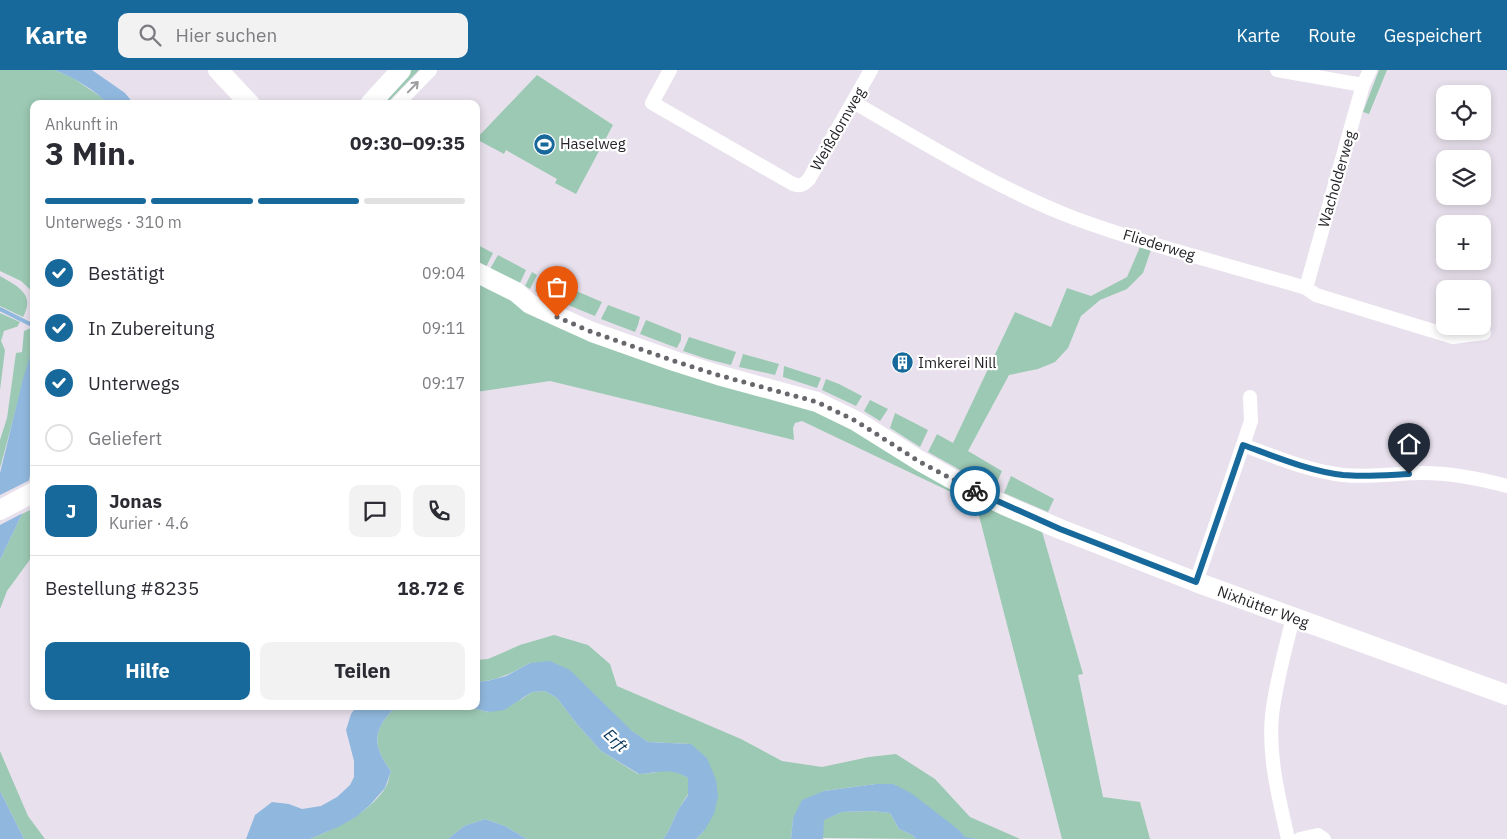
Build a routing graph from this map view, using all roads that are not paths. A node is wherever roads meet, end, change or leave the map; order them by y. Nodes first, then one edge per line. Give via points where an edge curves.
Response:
1 (218, 70) edge
2 (401, 70) edge
3 (430, 70) edge
4 (670, 70) edge
5 (871, 70) edge
6 (1277, 70) edge
7 (1370, 70) edge
8 (1363, 85) junction
9 (246, 100) edge
10 (374, 100) edge
11 (401, 100) edge
12 (853, 102) junction
13 (480, 274) edge
14 (1306, 288) junction
15 (1436, 332) edge
16 (1446, 335) edge
17 (1468, 335) edge
18 (1250, 397) dead end
19 (1243, 445) junction
20 (1507, 486) edge
21 (30, 494) edge
22 (0, 510) edge
23 (1196, 582) junction
24 (1293, 618) junction
25 (1507, 695) edge
26 (1288, 839) edge
27 (1300, 839) edge
28 (1324, 839) edge

1 - 9 main road
2 - 10 main road
11 -> 3 street
4 - 12 street, Weißdornweg via 652,103 793,184 802,185 809,179
5 - 12 street, Weißdornweg
6 - 8 street
7 - 8 street, Wacholderweg
8 - 14 street, Wacholderweg
12 - 14 street, Fliederweg via 977,174 1074,218
13 - 23 main road, Nixhütter Weg via 516,292 530,304 592,332 718,375 817,402 856,421 920,462 1004,505
14 - 15 street, Fliederweg via 1316,295
16 - 17 street, Fliederweg
18 - 19 street via 1251,421
19 - 20 street via 1337,474 1425,473
19 - 23 street
21 - 22 main road
23 - 24 main road, Nixhütter Weg
24 - 25 main road, Nixhütter Weg
24 - 26 street via 1272,716 1275,785
27 - 28 street via 1318,835

